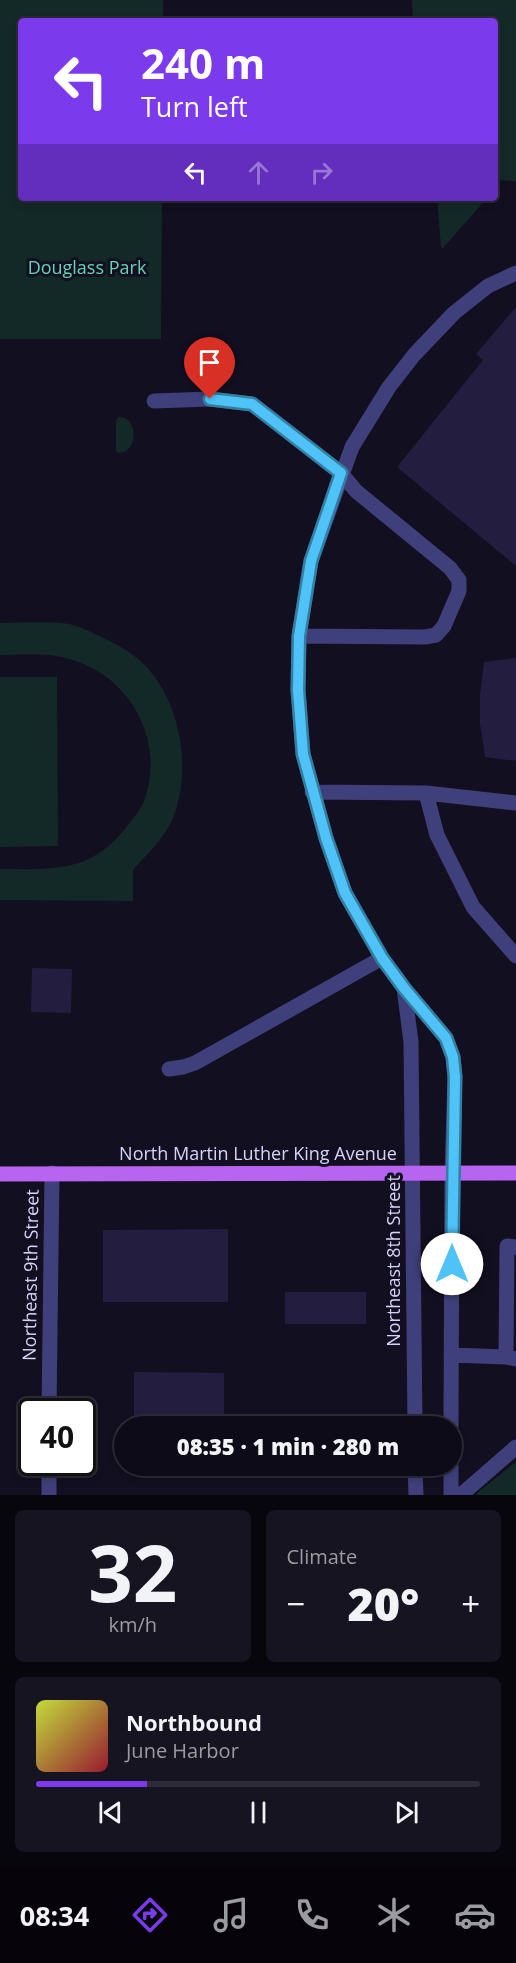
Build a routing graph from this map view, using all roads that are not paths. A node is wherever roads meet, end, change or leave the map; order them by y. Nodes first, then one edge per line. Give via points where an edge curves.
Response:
1 (516, 273) edge
2 (154, 401) dead end
3 (341, 473) junction
4 (299, 636) junction
5 (312, 792) junction
6 (426, 793) junction
7 (516, 804) edge
8 (516, 956) edge
9 (382, 958) junction
10 (404, 988) junction
11 (169, 1069) dead end
12 (0, 1173) edge
13 (52, 1173) junction
14 (452, 1173) junction
15 (516, 1173) edge
16 (413, 1174) junction
17 (516, 1247) edge
18 (451, 1356) junction
19 (511, 1358) edge
20 (49, 1398) edge
21 (415, 1416) edge
22 (451, 1416) edge
23 (516, 1447) edge
24 (49, 1476) edge
25 (415, 1476) edge
26 (451, 1476) edge
27 (49, 1495) edge
28 (416, 1495) edge
29 (451, 1495) edge
30 (461, 1495) edge

1 - 3 street, Northeast 8th Street via 488,286 454,313 414,355 389,387 352,447
2 - 3 street via 210,399 252,404
3 - 4 street, Northeast 8th Street via 311,561
3 - 4 street via 356,491 450,568 459,580 459,591 444,626 436,634
4 - 5 street, Northeast 8th Street via 303,754
5 - 6 street
5 - 9 street, Northeast 8th Street via 345,893
6 - 7 street
6 - 8 street via 437,836 473,907
9 - 10 street, Northeast 8th Street
9 - 11 street via 195,1063
10 - 14 street, Northeast 8th Street via 446,1038 453,1057
10 - 16 street, Northeast 8th Street via 411,1042
12 - 13 main road, North Martin Luther King Avenue
13 - 16 main road, North Martin Luther King Avenue
13 - 20 street, Northeast 9th Street
14 - 15 main road, North Martin Luther King Avenue
14 - 16 main road, North Martin Luther King Avenue
14 - 18 street, Northeast 8th Street
16 - 21 street, Northeast 8th Street
17 - 19 street via 507,1246
18 - 19 street
18 - 22 street, Northeast 8th Street
23 - 30 street
24 - 27 street
25 - 28 street
26 - 29 street

